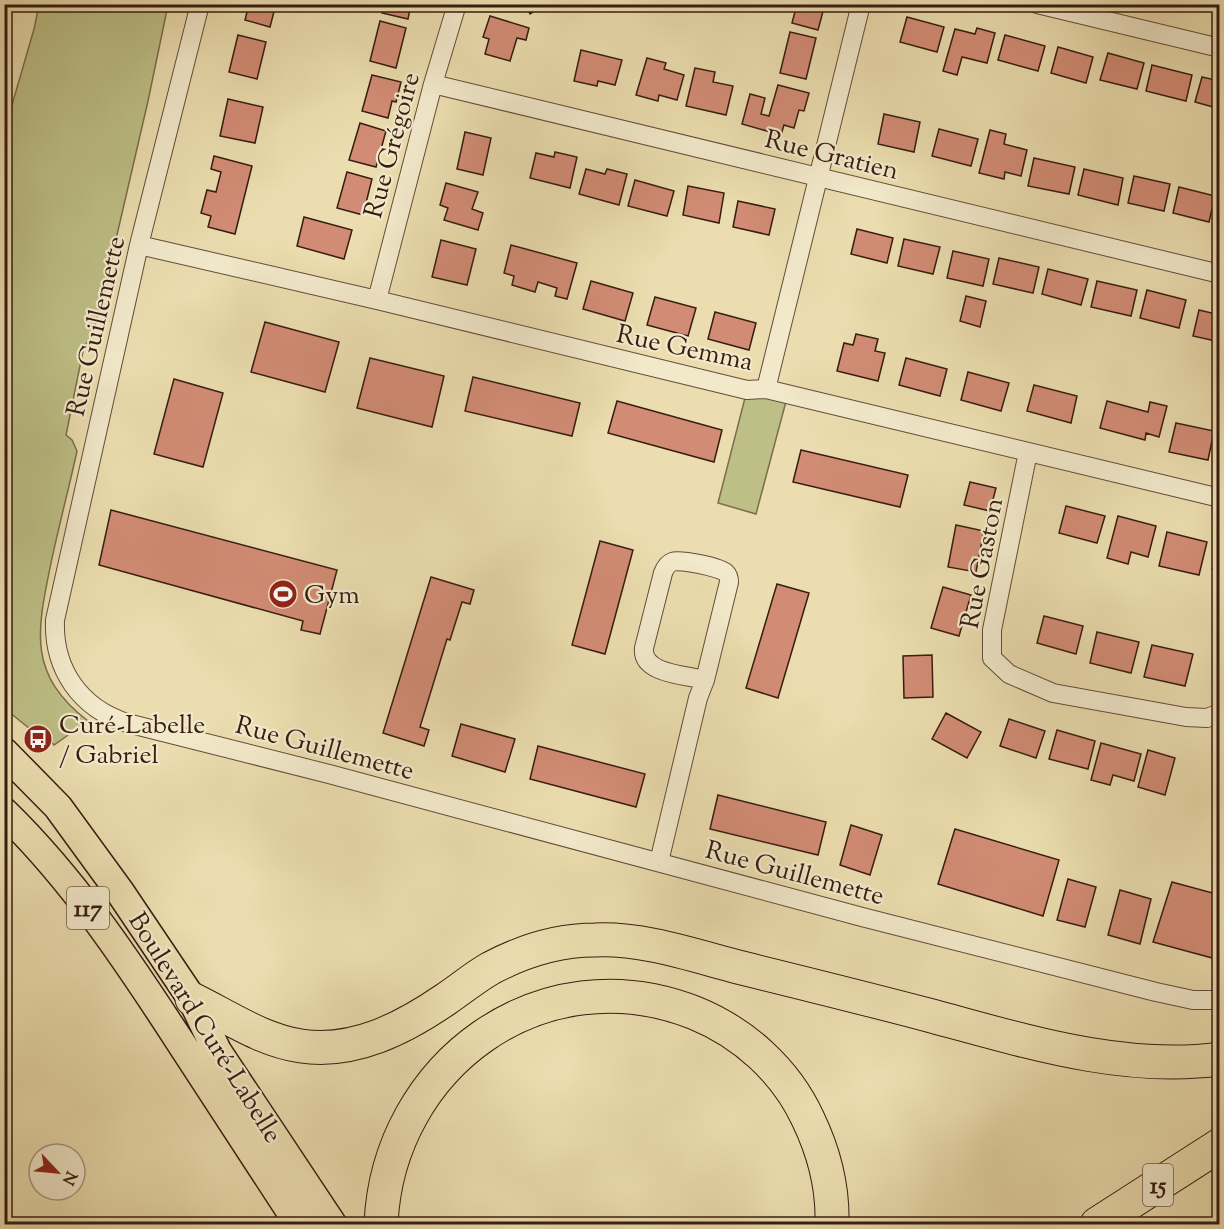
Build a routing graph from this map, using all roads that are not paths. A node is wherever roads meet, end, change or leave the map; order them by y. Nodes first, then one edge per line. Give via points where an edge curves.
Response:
1 (200, 4) edge
2 (457, 4) edge
3 (861, 4) edge
4 (1037, 4) edge
5 (1220, 48) edge
6 (433, 84) junction
7 (818, 177) junction
8 (139, 246) junction
9 (1220, 274) edge
10 (377, 300) junction
11 (766, 389) junction
12 (1028, 452) junction
13 (1220, 498) edge
14 (705, 680) junction
15 (1220, 713) edge
16 (4, 752) edge
17 (4, 812) edge
18 (659, 862) junction
19 (192, 999) junction
20 (1220, 1000) edge
21 (1220, 1059) edge
22 (1220, 1144) edge
23 (299, 1224) edge
24 (332, 1224) edge
25 (381, 1224) edge
26 (832, 1224) edge
27 (1097, 1224) edge

1 - 8 street, Rue Guillemette
2 - 6 street, Rue Grégoire
3 - 7 street
4 - 5 street
6 - 7 street, Rue Gratien
6 - 10 street, Rue Grégoire
7 - 9 street, Rue Gratien
7 - 11 street
8 - 10 street, Rue Gemma
8 - 18 street, Rue Guillemette via 55,620 60,662 75,689 90,704 117,720
10 - 11 street, Rue Gemma via 747,390
11 - 12 street, Rue Gemma
12 - 13 street, Rue Gemma
12 - 15 street, Rue Gaston via 992,630 992,658 1009,674 1053,693 1186,717 1207,718
14 - 14 street via 729,579 719,569 674,561 663,573 644,657 656,669
14 - 18 street
16 - 19 main road, Boulevard Curé-Labelle / 117 via 58,807
17 - 23 main road, Boulevard Curé-Labelle / 117 via 56,866 102,926
18 - 20 street, Rue Guillemette via 1168,995
19 - 21 highway via 281,1042 338,1047 394,1030 489,969 518,956 566,942 611,940 669,950 1076,1052 1134,1061
19 - 24 main road, Boulevard Curé-Labelle / 117 via 217,1051
22 - 27 highway, 15
25 - 26 highway via 387,1180 404,1130 427,1090 449,1064 486,1033 524,1013 570,999 619,996 669,1004 703,1017 733,1032 771,1065 795,1096 819,1145 832,1196

